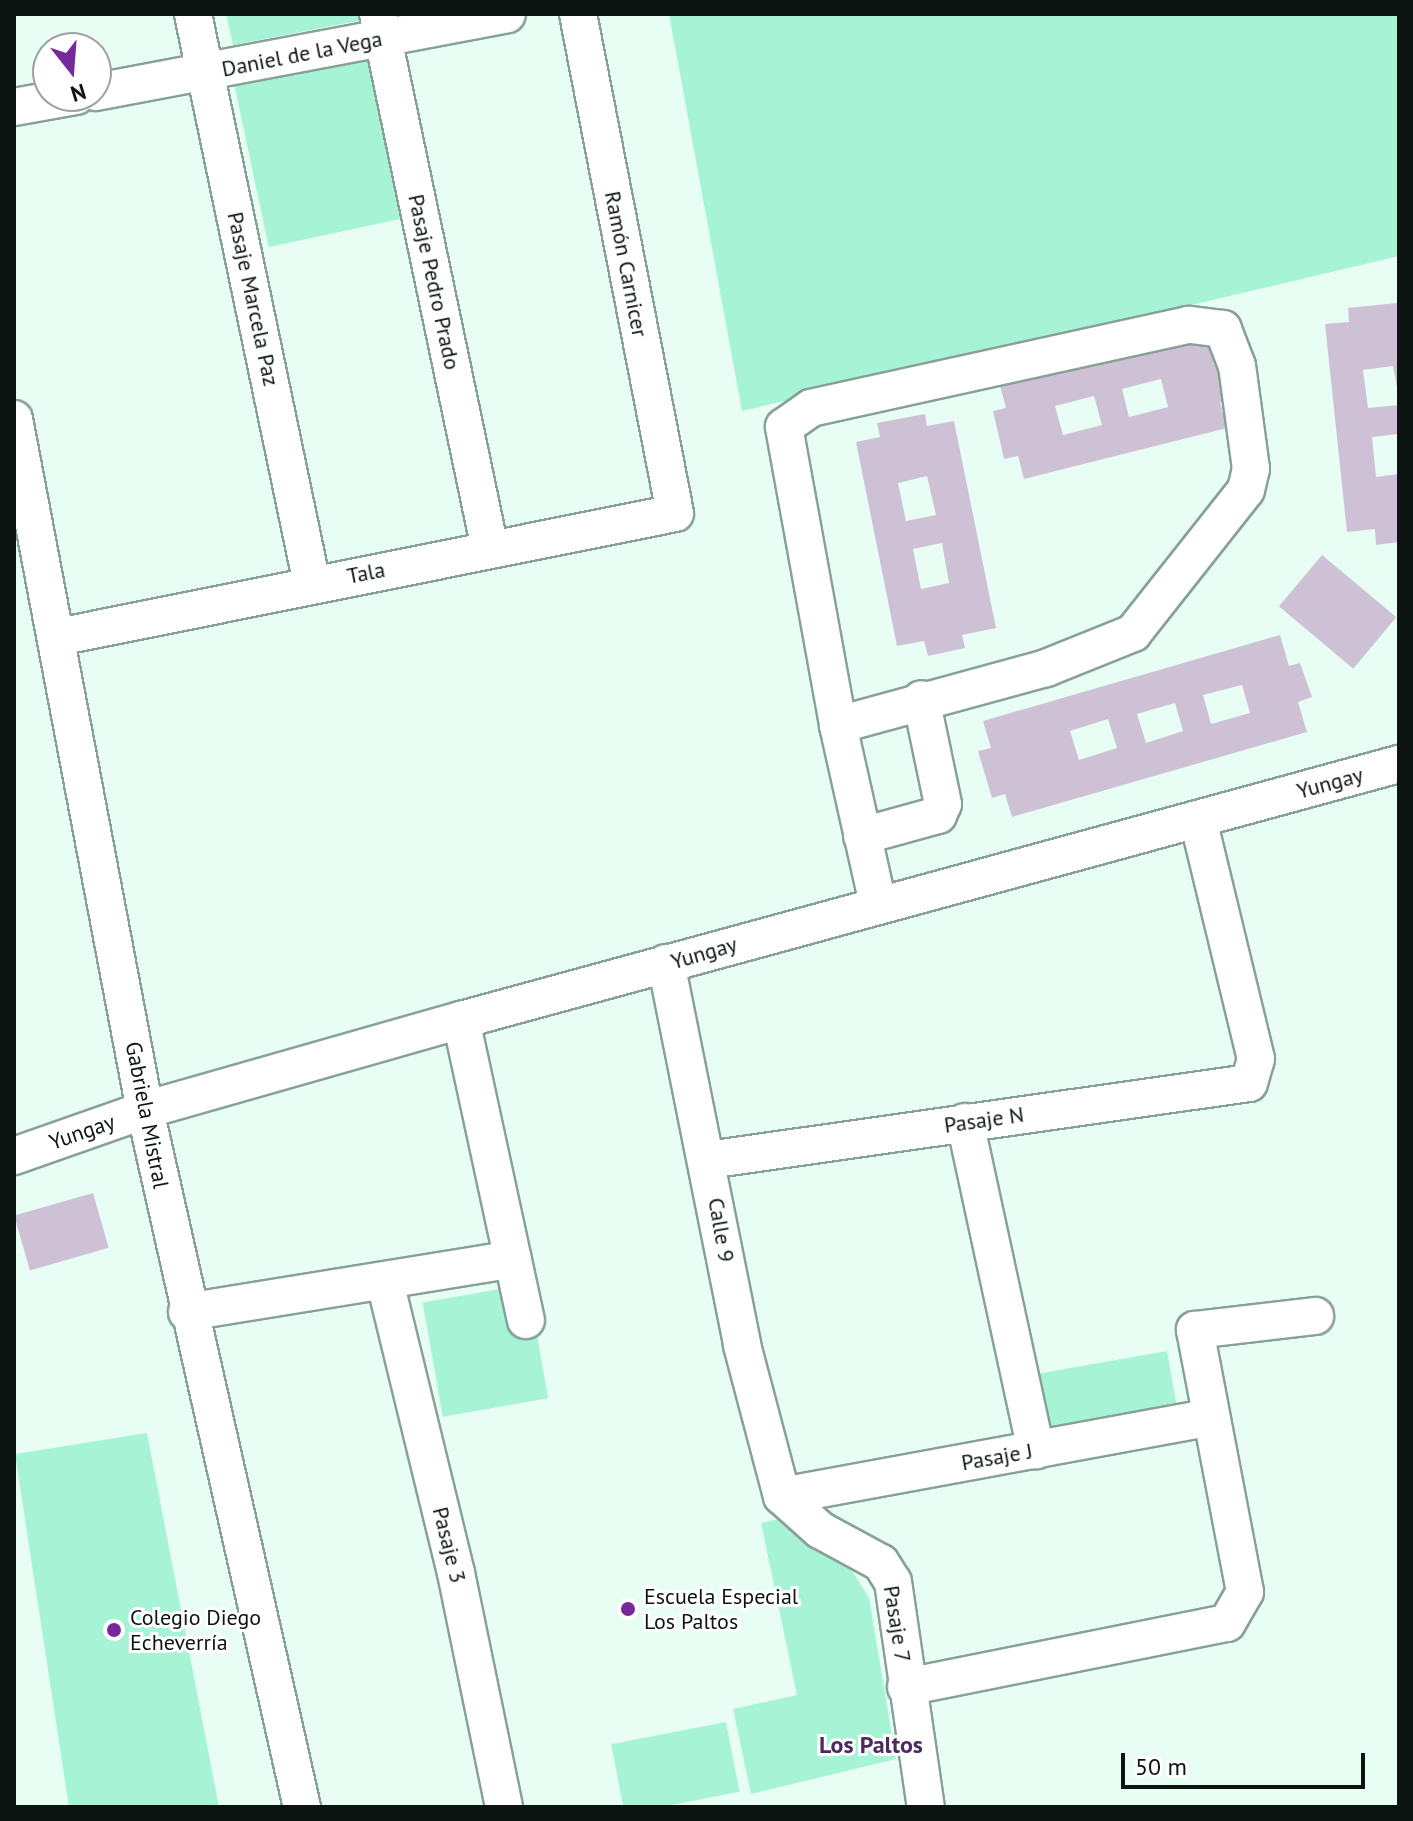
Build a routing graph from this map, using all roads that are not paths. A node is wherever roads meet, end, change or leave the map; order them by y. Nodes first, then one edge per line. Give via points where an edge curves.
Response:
1 (193, 14) edge
2 (507, 14) edge
3 (578, 14) edge
4 (380, 26) edge
5 (205, 72) junction
6 (112, 89) edge
7 (14, 419) edge
8 (675, 513) joint
9 (490, 549) junction
10 (312, 584) junction
11 (58, 637) junction
12 (921, 699) junction
13 (838, 725) junction
14 (1399, 764) edge
15 (1198, 819) junction
16 (862, 836) junction
17 (878, 904) junction
18 (666, 963) junction
19 (461, 1020) junction
20 (145, 1110) junction
21 (965, 1122) junction
22 (14, 1156) edge
23 (708, 1160) junction
24 (513, 1259) junction
25 (386, 1286) junction
26 (187, 1312) junction
27 (1315, 1316) dead end
28 (526, 1320) dead end
29 (1211, 1417) junction
30 (1036, 1450) junction
31 (782, 1496) junction
32 (906, 1687) junction
33 (302, 1807) edge
34 (504, 1807) edge
35 (926, 1807) edge

1 - 5 street, Pasaje Marcela Paz
2 - 4 street, Daniel de la Vega
3 - 8 street, Ramón Carnicer
4 - 5 street, Daniel de la Vega
4 - 9 street, Pasaje Pedro Prado
5 - 6 street, Daniel de la Vega
5 - 10 street, Pasaje Marcela Paz
7 - 11 street, Gabriela Mistral
8 - 9 street, Tala
9 - 10 street, Tala
10 - 11 street, Tala
11 - 20 street, Gabriela Mistral
12 - 13 street
12 - 13 street via 1046,668 1133,633 1246,490 1251,469 1237,366 1223,329 1188,325 793,416 784,427 786,447
12 - 16 street via 943,804 938,815
13 - 16 street
14 - 15 street, Yungay
15 - 17 street, Yungay
15 - 21 street, Pasaje N via 1256,1059 1254,1074 1243,1087
16 - 17 street
17 - 18 street, Yungay
18 - 19 street, Yungay
18 - 23 street, Calle 9
19 - 20 street, Yungay
19 - 24 street
20 - 22 street, Yungay
20 - 26 street, Gabriela Mistral
21 - 23 street, Pasaje N
21 - 30 street
23 - 31 street, Calle 9 via 742,1345
24 - 25 street
24 - 28 street
25 - 26 street
25 - 34 street, Pasaje 3
26 - 33 street, Gabriela Mistral
27 - 29 street via 1195,1330
29 - 30 street, Pasaje J
29 - 32 street via 1245,1592 1235,1616 1203,1633
30 - 31 street, Pasaje J
31 - 32 street, Pasaje 7 via 820,1530 881,1563 893,1582
32 - 35 street, Pasaje 7

